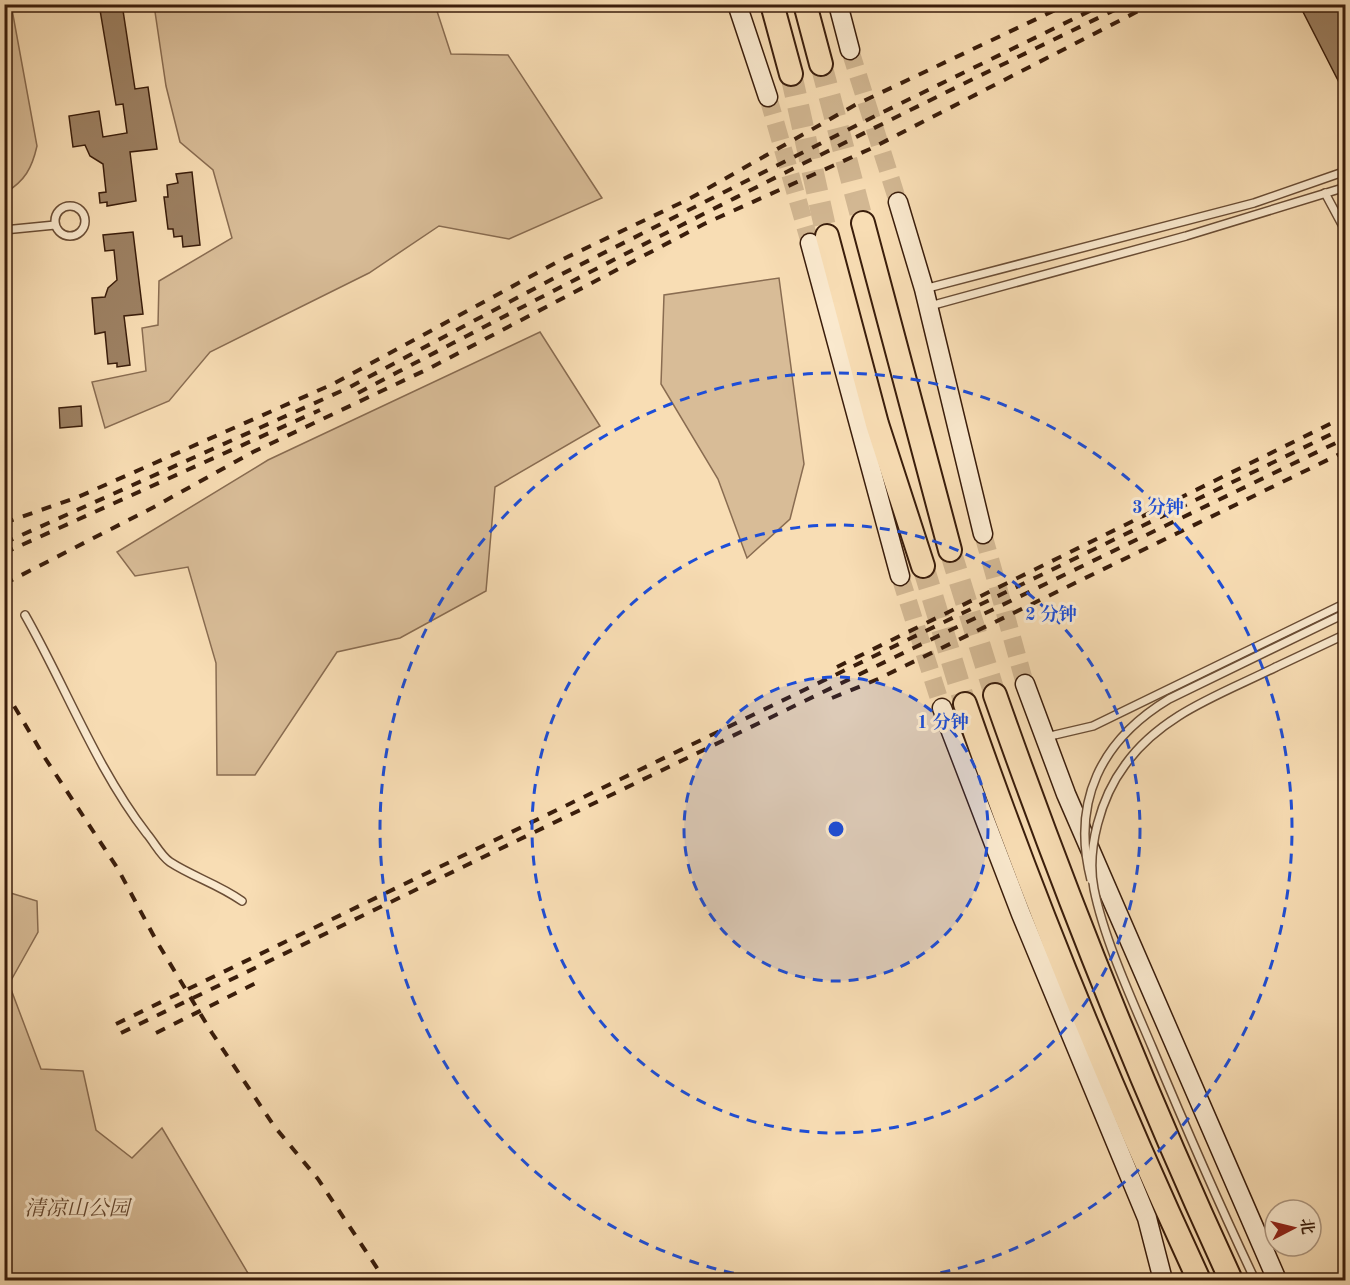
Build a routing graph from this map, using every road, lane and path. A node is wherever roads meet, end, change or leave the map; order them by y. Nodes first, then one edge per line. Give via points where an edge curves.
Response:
1 (737, 4) edge
2 (772, 4) edge
3 (805, 4) edge
4 (838, 4) edge
5 (850, 50) tunnel mouth
6 (821, 64) tunnel mouth
7 (791, 74) tunnel mouth
8 (768, 96) tunnel mouth
9 (1346, 171) edge
10 (1346, 187) edge
11 (1325, 193) junction
12 (898, 202) tunnel mouth
13 (863, 224) tunnel mouth
14 (55, 225) junction
15 (4, 230) edge
16 (1346, 232) edge
17 (818, 240) joint
18 (926, 298) junction
19 (983, 534) tunnel mouth
20 (950, 550) tunnel mouth
21 (923, 566) tunnel mouth
22 (900, 576) tunnel mouth
23 (1346, 603) edge
24 (1346, 614) edge
25 (26, 615) dead end
26 (1346, 634) edge
27 (1025, 684) tunnel mouth
28 (995, 695) tunnel mouth
29 (965, 704) tunnel mouth
30 (942, 708) tunnel mouth
31 (1044, 738) junction
32 (1094, 888) junction
33 (242, 901) dead end
34 (1163, 1281) edge
35 (1199, 1281) edge
36 (1231, 1281) edge
37 (1255, 1281) edge
38 (1277, 1281) edge

1 - 8 main road
2 - 7 highway
3 - 6 highway
4 - 5 main road
9 - 18 lane via 1254,203
10 - 11 lane
11 - 16 lane
11 - 18 lane via 1186,236
12 - 18 main road
13 - 20 highway
14 - 14 lane via 61,233 71,236 80,232 85,218 76,207 67,206 58,211
14 - 15 lane
17 - 21 highway
17 - 22 main road
18 - 19 main road
23 - 31 lane via 1093,726
24 - 32 lane, bridge via 1169,699 1143,715 1115,743 1096,776 1086,805 1084,852
25 - 33 lane via 58,673 78,722 134,817 168,861
26 - 32 lane, bridge via 1170,720 1125,764 1106,796 1094,832
27 - 31 main road
28 - 36 highway via 1107,996
29 - 35 highway via 994,790 1076,997
30 - 34 main road via 1021,914 1147,1218
31 - 38 main road
32 - 37 lane, bridge via 1127,988

